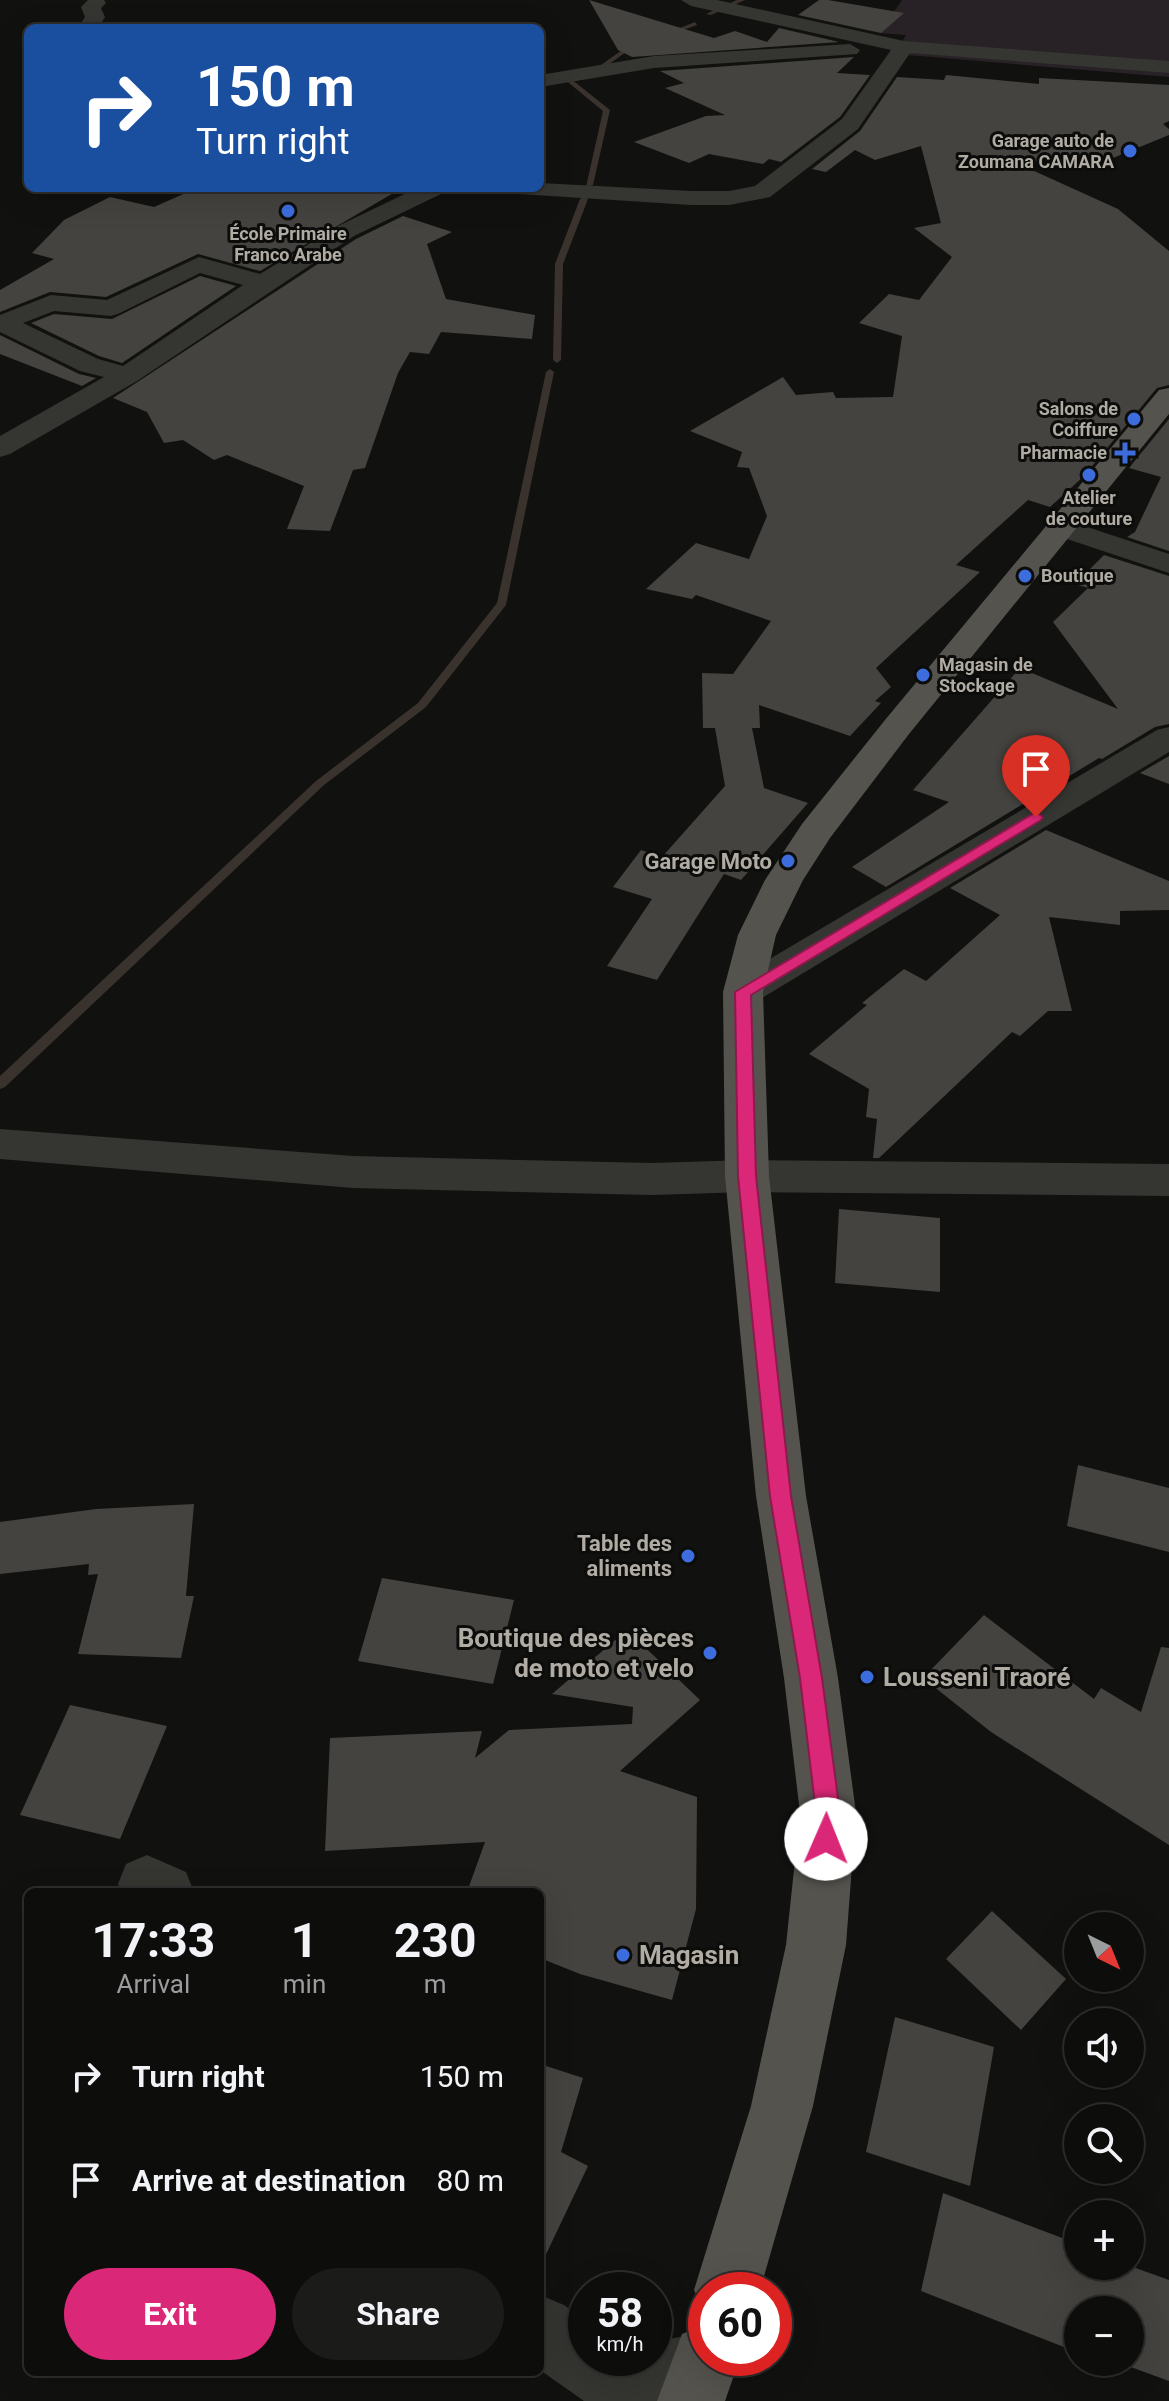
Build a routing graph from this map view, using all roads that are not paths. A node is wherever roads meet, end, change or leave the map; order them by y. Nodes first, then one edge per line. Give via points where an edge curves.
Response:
1 (691, 0) edge
2 (96, 3) dead end
3 (91, 24) edge
4 (904, 47) junction
5 (1169, 67) edge
6 (544, 80) edge
7 (544, 190) edge
8 (427, 192) edge
9 (262, 284) junction
10 (127, 375) junction
11 (1169, 396) edge
12 (0, 448) edge
13 (1060, 527) junction
14 (1169, 564) edge
15 (1169, 737) edge
16 (743, 992) junction
17 (0, 1144) edge
18 (747, 1176) junction
19 (1169, 1180) edge
20 (732, 2272) edge
21 (544, 2332) edge
22 (691, 2376) edge

1 - 4 street
2 - 3 street
4 - 5 street
4 - 6 street via 654,62
4 - 7 street via 850,124 762,192 691,198
8 - 9 street via 346,231
9 - 10 street
9 - 10 street via 199,264 111,308 51,303 2,323 89,365
10 - 12 street
11 - 13 main road
13 - 14 street
13 - 16 main road via 815,832 757,935
15 - 16 street
16 - 18 main road
17 - 18 street via 353,1172
18 - 19 street
18 - 20 main road via 781,1496 828,1813 810,1974 782,2106
21 - 22 street via 618,2384

